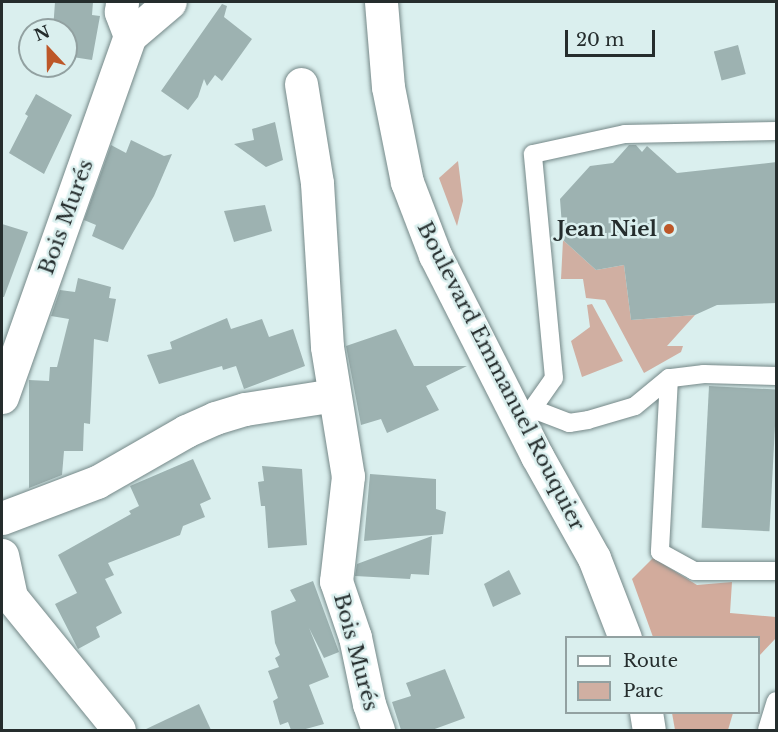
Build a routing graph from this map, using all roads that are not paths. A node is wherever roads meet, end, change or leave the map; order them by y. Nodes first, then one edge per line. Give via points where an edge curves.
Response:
1 (122, 2) edge
2 (170, 2) edge
3 (381, 2) edge
4 (129, 36) junction
5 (300, 84) dead end
6 (777, 131) edge
7 (777, 376) edge
8 (669, 378) junction
9 (334, 395) junction
10 (2, 397) edge
11 (527, 417) junction
12 (2, 518) edge
13 (2, 555) edge
14 (777, 571) edge
15 (624, 636) edge
16 (777, 700) edge
17 (646, 714) edge
18 (119, 730) edge
19 (378, 730) edge
20 (649, 730) edge
21 (767, 730) edge

1 - 4 street
2 - 4 street
3 - 11 street, Boulevard Emmanuel Rouquier via 388,87 407,182 435,255
4 - 10 street, Bois Murés
5 - 9 street, Bois Murés via 317,183 327,347
6 - 11 lane via 624,134 533,154 554,378
7 - 8 lane via 704,374
8 - 11 lane via 634,406 588,420 569,423
8 - 14 lane via 660,552 694,571
9 - 12 street via 245,409 215,418 97,482
9 - 19 street, Bois Murés via 348,476 336,581 355,637
11 - 15 street, Boulevard Emmanuel Rouquier via 594,558
13 - 18 street via 11,597
16 - 21 lane
17 - 20 street

